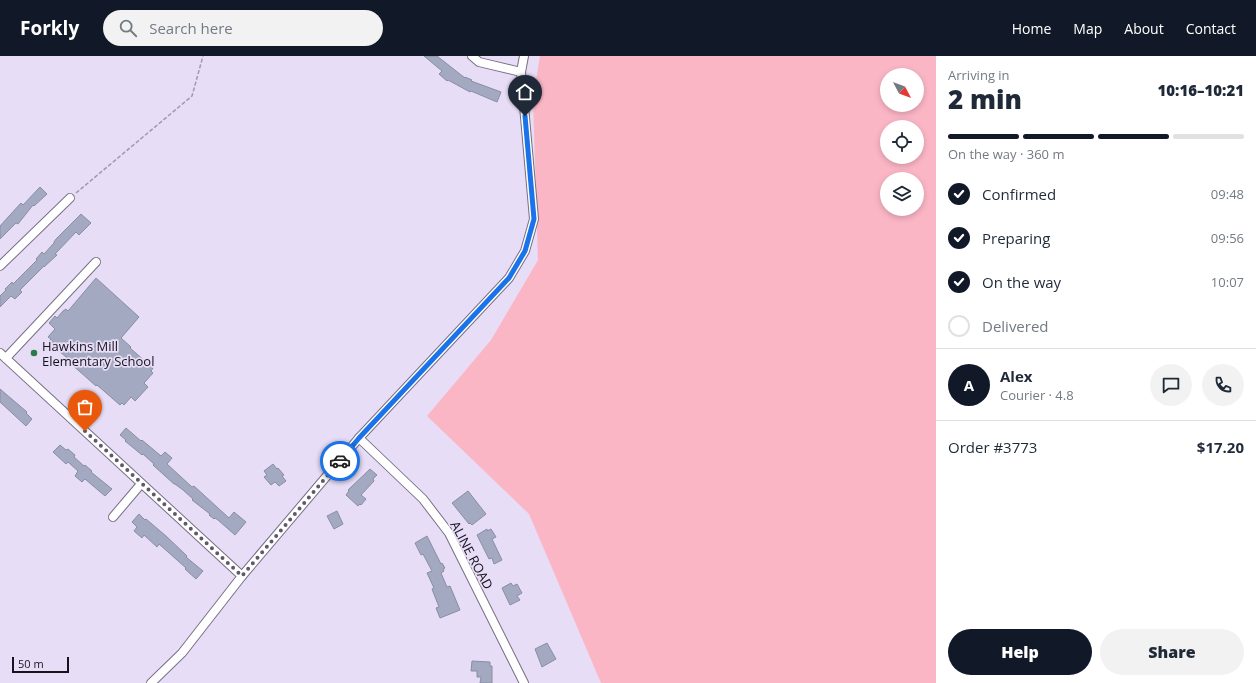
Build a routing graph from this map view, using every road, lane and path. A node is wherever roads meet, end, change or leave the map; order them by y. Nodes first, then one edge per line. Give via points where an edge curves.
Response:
1 (203, 56) edge
2 (472, 56) edge
3 (524, 56) edge
4 (521, 72) junction
5 (70, 198) joint
6 (96, 262) dead end
7 (0, 266) edge
8 (3, 355) edge
9 (359, 438) junction
10 (141, 484) junction
11 (113, 517) dead end
12 (242, 576) junction
13 (523, 682) edge
14 (151, 683) edge

1 - 5 path via 192,96
2 - 4 street via 479,62
3 - 4 street
4 - 9 street via 534,219 525,251 509,278
5 - 7 street
6 - 8 street
8 - 10 street
9 - 12 street
9 - 13 street, ALINE ROAD via 423,499 449,533
10 - 11 street
10 - 12 street
12 - 14 street via 182,653

